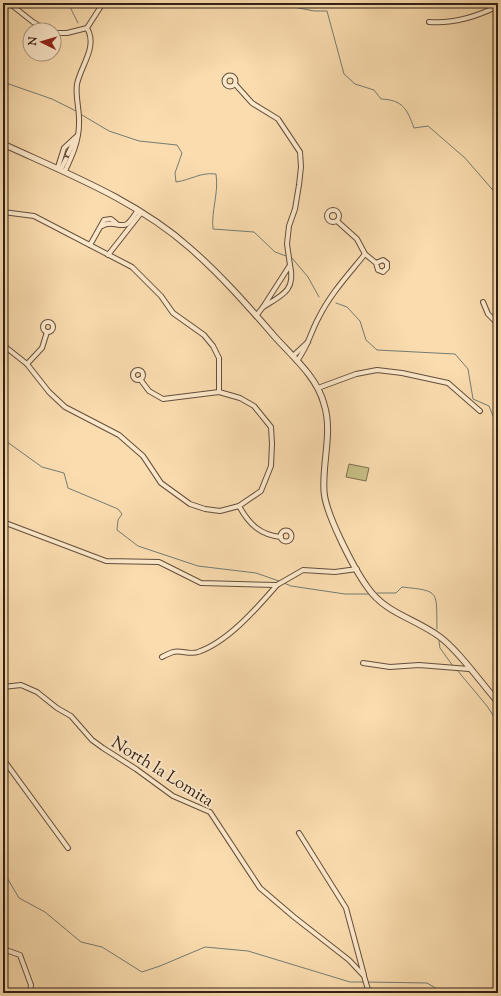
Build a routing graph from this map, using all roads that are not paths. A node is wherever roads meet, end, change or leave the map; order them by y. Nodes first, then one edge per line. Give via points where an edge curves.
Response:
1 (9, 3) edge
2 (103, 3) edge
3 (498, 6) edge
4 (33, 22) edge
5 (429, 22) dead end
6 (87, 28) junction
7 (62, 33) edge
8 (234, 84) dead end
9 (78, 136) junction
10 (3, 144) edge
11 (61, 169) junction
12 (3, 212) edge
13 (140, 212) junction
14 (337, 221) dead end
15 (90, 245) junction
16 (365, 254) junction
17 (108, 255) junction
18 (376, 263) dead end
19 (290, 265) junction
20 (483, 302) dead end
21 (263, 307) junction
22 (256, 316) junction
23 (498, 324) edge
24 (47, 332) dead end
25 (3, 345) edge
26 (295, 359) junction
27 (27, 364) junction
28 (140, 379) dead end
29 (318, 388) junction
30 (219, 392) junction
31 (480, 411) dead end
32 (239, 506) junction
33 (3, 522) edge
34 (281, 537) dead end
35 (357, 569) junction
36 (277, 585) junction
37 (162, 657) dead end
38 (363, 663) dead end
39 (469, 669) junction
40 (3, 687) edge
41 (498, 702) edge
42 (3, 759) edge
43 (299, 833) dead end
44 (68, 848) dead end
45 (3, 950) edge
46 (364, 976) junction
47 (30, 993) edge
48 (369, 993) edge

1 - 4 street
2 - 6 street
3 - 5 street via 461,20
6 - 7 street
6 - 9 street via 91,40 90,50 77,86 80,125
8 - 19 street via 252,103 278,119 300,152 299,185 287,244
9 - 11 street
9 - 11 street via 75,149
9 - 11 street via 64,148
10 - 11 street
11 - 13 street
12 - 15 street via 34,216
13 - 15 street via 127,224 107,223 102,226
13 - 17 street
13 - 22 street via 189,247 233,289
14 - 16 street via 357,239
15 - 17 street
16 - 18 street
16 - 26 street via 331,297 318,318 307,348
17 - 30 street via 132,266 161,296 173,313 204,335 213,346 219,358
19 - 21 street
19 - 21 street via 291,285 282,295
20 - 23 street via 488,314
21 - 22 street
22 - 26 street
24 - 27 street via 42,348
25 - 27 street
26 - 29 street
27 - 32 street via 61,404 119,435 143,456 161,483 190,504 220,511
28 - 30 street via 148,391 163,399
29 - 31 street via 356,374 377,370 402,373 448,383
29 - 35 street via 328,417 324,477 326,506
30 - 32 street via 248,402 271,426 271,466 261,491
32 - 34 street via 257,530
33 - 36 street via 106,560 159,562 201,583
35 - 36 street via 335,572 303,570
35 - 39 street via 368,589 380,602 440,637
36 - 37 street via 246,618 213,645 196,653 174,652
38 - 39 street via 390,667 419,665
39 - 41 street
40 - 46 street, North la Lomita via 21,685 37,692 71,716 92,740 103,748 173,796 210,812 260,888 349,960
42 - 44 street
43 - 46 street via 346,908
45 - 47 street via 20,955 31,986
46 - 48 street, North la Lomita

